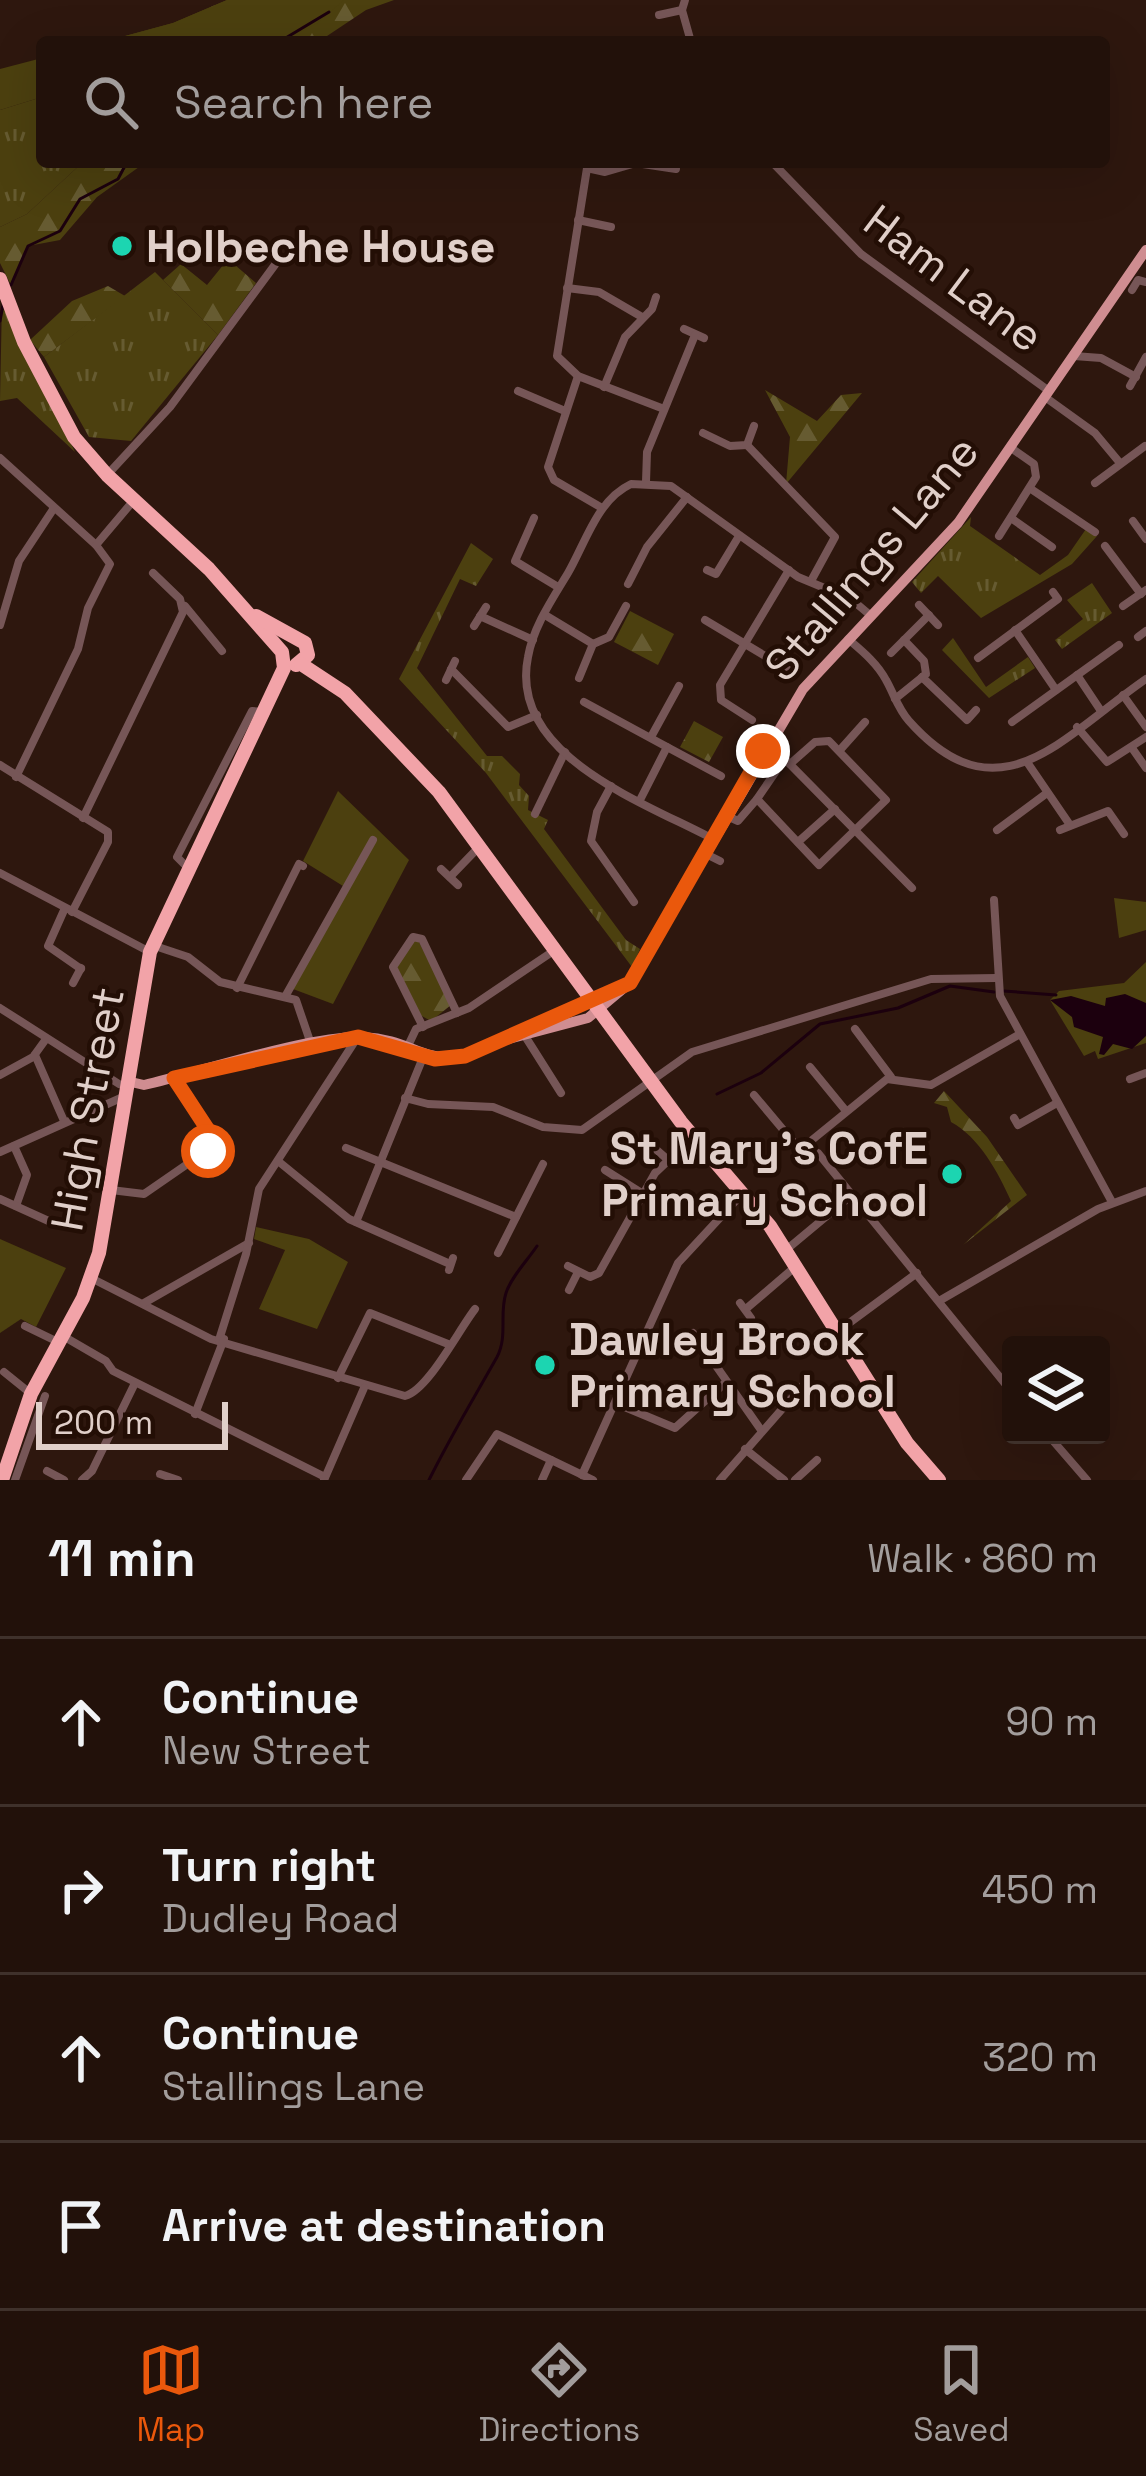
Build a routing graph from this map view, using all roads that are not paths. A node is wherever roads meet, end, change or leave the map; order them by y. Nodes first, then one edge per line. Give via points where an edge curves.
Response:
1 (684, 5) edge
2 (659, 15) dead end
3 (690, 36) edge
4 (587, 168) edge
5 (669, 168) edge
6 (778, 168) edge
7 (676, 169) dead end
8 (578, 220) junction
9 (611, 227) dead end
10 (1146, 250) edge
11 (278, 262) dead end
12 (0, 279) edge
13 (1146, 282) edge
14 (567, 288) junction
15 (1132, 290) dead end
16 (656, 297) dead end
17 (642, 317) junction
18 (684, 329) dead end
19 (1072, 355) junction
20 (1146, 357) edge
21 (578, 376) junction
22 (604, 387) junction
23 (1047, 394) junction
24 (522, 397) dead end
25 (664, 409) junction
26 (565, 411) junction
27 (754, 426) dead end
28 (703, 434) dead end
29 (747, 445) junction
30 (1144, 446) edge
31 (1011, 448) junction
32 (0, 458) edge
33 (1120, 463) junction
34 (107, 475) junction
35 (646, 482) junction
36 (1095, 483) dead end
37 (1031, 489) junction
38 (687, 497) junction
39 (134, 500) junction
40 (54, 508) junction
41 (602, 508) junction
42 (534, 518) dead end
43 (1011, 518) junction
44 (518, 523) dead end
45 (1139, 526) edge
46 (528, 529) junction
47 (1095, 532) dead end
48 (739, 536) junction
49 (999, 536) dead end
50 (1146, 539) edge
51 (97, 544) junction
52 (1105, 546) dead end
53 (1052, 547) dead end
54 (707, 570) dead end
55 (789, 570) junction
56 (153, 573) dead end
57 (811, 581) junction
58 (628, 584) dead end
59 (558, 587) junction
60 (1053, 592) dead end
61 (1143, 592) edge
62 (184, 604) junction
63 (919, 605) dead end
64 (242, 606) junction
65 (626, 606) dead end
66 (1123, 606) dead end
67 (544, 615) junction
68 (870, 615) junction
69 (928, 615) junction
70 (705, 620) dead end
71 (0, 625) edge
72 (938, 625) dead end
73 (474, 626) dead end
74 (1015, 631) junction
75 (847, 638) junction
76 (533, 640) junction
77 (904, 640) junction
78 (301, 643) junction
79 (593, 644) junction
80 (744, 644) junction
81 (1119, 645) dead end
82 (222, 651) dead end
83 (891, 653) dead end
84 (282, 656) junction
85 (978, 658) dead end
86 (300, 665) junction
87 (792, 672) dead end
88 (1078, 675) junction
89 (922, 677) junction
90 (579, 678) dead end
91 (1146, 679) edge
92 (446, 680) dead end
93 (1056, 690) junction
94 (345, 693) junction
95 (679, 693) dead end
96 (1123, 694) junction
97 (896, 699) junction
98 (584, 702) dead end
99 (748, 704) dead end
100 (267, 710) junction
101 (976, 710) dead end
102 (1101, 711) junction
103 (741, 713) junction
104 (537, 715) junction
105 (752, 719) dead end
106 (866, 722) dead end
107 (1012, 722) dead end
108 (1146, 727) edge
109 (1077, 728) junction
110 (651, 737) junction
111 (1146, 737) edge
112 (768, 742) junction
113 (667, 747) junction
114 (1132, 748) junction
115 (840, 750) junction
116 (565, 752) junction
117 (788, 761) junction
118 (1027, 762) junction
119 (0, 765) edge
120 (1146, 768) edge
121 (721, 776) dead end
122 (16, 778) junction
123 (611, 786) junction
124 (1047, 793) junction
125 (758, 799) junction
126 (640, 800) junction
127 (835, 809) junction
128 (535, 814) dead end
129 (725, 816) junction
130 (83, 818) junction
131 (1071, 825) junction
132 (856, 829) junction
133 (997, 830) dead end
134 (1060, 830) dead end
135 (1124, 834) dead end
136 (712, 839) junction
137 (373, 840) dead end
138 (798, 842) junction
139 (480, 846) junction
140 (706, 854) junction
141 (720, 861) dead end
142 (300, 864) dead end
143 (441, 869) dead end
144 (0, 873) edge
145 (450, 877) junction
146 (458, 885) dead end
147 (912, 888) dead end
148 (994, 900) dead end
149 (634, 902) dead end
150 (69, 910) junction
151 (151, 948) junction
152 (552, 952) junction
153 (996, 977) junction
154 (574, 981) junction
155 (73, 983) dead end
156 (630, 983) junction
157 (237, 988) junction
158 (286, 995) junction
159 (620, 996) junction
160 (596, 1007) junction
161 (0, 1008) edge
162 (566, 1009) junction
163 (457, 1013) junction
164 (422, 1028) junction
165 (614, 1032) junction
166 (862, 1032) dead end
167 (1020, 1034) junction
168 (525, 1036) junction
169 (358, 1037) junction
170 (46, 1040) junction
171 (494, 1043) junction
172 (311, 1045) junction
173 (406, 1050) junction
174 (35, 1055) junction
175 (424, 1055) junction
176 (810, 1067) dead end
177 (1146, 1073) edge
178 (0, 1075) edge
179 (892, 1077) junction
180 (174, 1078) junction
181 (1130, 1078) dead end
182 (652, 1081) junction
183 (118, 1086) junction
184 (555, 1090) dead end
185 (755, 1095) dead end
186 (405, 1098) junction
187 (1057, 1103) junction
188 (847, 1111) junction
189 (1014, 1118) dead end
190 (64, 1121) junction
191 (694, 1137) junction
192 (643, 1138) dead end
193 (14, 1146) junction
194 (346, 1148) dead end
195 (809, 1150) junction
196 (0, 1153) edge
197 (667, 1159) junction
198 (278, 1161) junction
199 (382, 1163) junction
200 (543, 1163) dead end
201 (605, 1170) dead end
202 (111, 1190) junction
203 (1146, 1191) edge
204 (643, 1194) junction
205 (742, 1194) junction
206 (851, 1196) junction
207 (0, 1199) edge
208 (1112, 1202) junction
209 (16, 1206) junction
210 (516, 1217) junction
211 (356, 1222) junction
212 (53, 1223) dead end
213 (249, 1243) junction
214 (786, 1250) junction
215 (498, 1253) dead end
216 (450, 1264) dead end
217 (568, 1266) dead end
218 (796, 1266) junction
219 (578, 1272) junction
220 (916, 1273) junction
221 (92, 1278) junction
222 (569, 1290) dead end
223 (939, 1301) junction
224 (144, 1303) junction
225 (475, 1308) dead end
226 (746, 1310) dead end
227 (25, 1326) dead end
228 (837, 1332) junction
229 (694, 1334) dead end
230 (60, 1339) junction
231 (221, 1340) junction
232 (448, 1344) junction
233 (6, 1372) edge
234 (338, 1378) junction
235 (1002, 1380) edge
236 (135, 1383) junction
237 (725, 1383) junction
238 (804, 1384) dead end
239 (364, 1388) junction
240 (38, 1395) junction
241 (615, 1403) junction
242 (195, 1414) junction
243 (761, 1430) junction
244 (1056, 1444) edge
245 (12, 1447) edge
246 (745, 1449) junction
247 (818, 1459) dead end
248 (551, 1460) junction
249 (46, 1471) dead end
250 (160, 1474) dead end
251 (582, 1475) junction
252 (325, 1478) edge
253 (58, 1479) edge
254 (175, 1479) edge
255 (2, 1480) edge
256 (15, 1480) edge
257 (82, 1480) edge
258 (466, 1480) edge
259 (542, 1480) edge
260 (593, 1480) edge
261 (720, 1480) edge
262 (784, 1480) edge
263 (795, 1480) edge
264 (939, 1480) edge
265 (1087, 1480) edge

1 - 2 street
1 - 3 street
4 - 8 street
5 - 7 street
6 - 23 street, Ham Lane via 861,254
8 - 9 street
8 - 14 street
10 - 19 main road, Stallings Lane
11 - 34 street
12 - 34 highway via 60,413
13 - 15 street
14 - 17 street via 598,292
14 - 21 street via 556,351
16 - 17 street via 657,311
17 - 22 street
18 - 25 street via 699,337
19 - 20 street via 1101,358 1133,381
19 - 23 main road, Stallings Lane
21 - 22 street
21 - 26 street
22 - 25 street
23 - 31 main road, Stallings Lane
23 - 33 street, Ham Lane
24 - 26 street
25 - 35 street via 647,452
26 - 41 street via 548,467 554,480
27 - 29 street
28 - 29 street
29 - 57 street via 835,537
30 - 33 street
31 - 37 street via 1034,464
31 - 68 main road, Stallings Lane via 957,525
32 - 40 street
33 - 36 street
34 - 39 highway
35 - 38 street
35 - 41 street via 624,487
37 - 43 street
37 - 47 street
38 - 48 street
38 - 58 street
39 - 51 street
39 - 64 highway
40 - 51 street
40 - 71 street via 20,561
41 - 59 street
42 - 46 street
43 - 49 street
43 - 53 street
44 - 46 street
45 - 50 street
46 - 59 street via 510,563
48 - 54 street via 716,574
48 - 55 street
51 - 122 street via 109,560 78,649
52 - 61 street
55 - 57 street
55 - 80 street
56 - 62 street
57 - 68 street
59 - 67 street
60 - 74 street via 1058,599
61 - 66 street
62 - 82 street
62 - 130 street
63 - 69 street
64 - 78 highway
64 - 84 highway
65 - 79 street via 609,637
67 - 76 street
67 - 79 street
68 - 75 main road, Stallings Lane
69 - 72 street
69 - 77 street
70 - 80 street
73 - 76 street via 483,611
74 - 85 street
74 - 93 street
75 - 97 street
75 - 112 main road, Stallings Lane
76 - 104 street via 527,680
77 - 83 street
77 - 89 street via 924,661
78 - 84 highway
78 - 86 highway
78 - 94 highway
79 - 90 street
80 - 87 street
80 - 103 street via 719,690 725,705
81 - 88 street
84 - 86 highway
84 - 100 highway
86 - 94 highway
86 - 100 highway
88 - 93 street
88 - 102 street
89 - 97 street
89 - 101 street via 967,720
91 - 96 street
92 - 104 street via 453,665 508,728
93 - 107 street
94 - 139 highway
95 - 110 street
96 - 102 street
96 - 108 street
97 - 118 street via 952,760 981,769
98 - 110 street
99 - 103 street
100 - 151 highway, High Street
102 - 109 street
103 - 105 street
104 - 116 street
106 - 115 street
109 - 114 street via 1103,760
109 - 118 street
110 - 113 street
111 - 114 street
112 - 117 street
112 - 129 main road, Stallings Lane
113 - 121 street via 712,764
113 - 126 street
114 - 120 street
115 - 117 street via 819,740
115 - 132 street via 886,800
116 - 123 street
116 - 128 street
117 - 125 street
117 - 127 street
118 - 124 street
119 - 122 street
122 - 130 street
123 - 126 street
123 - 149 street via 591,841
124 - 131 street
124 - 133 street
125 - 129 street via 738,821
125 - 138 street
126 - 136 street
127 - 132 street
127 - 138 street
129 - 136 main road, Stallings Lane
130 - 150 street via 110,838
131 - 134 street
131 - 135 street via 1108,811
132 - 138 street via 818,865
132 - 147 street
136 - 140 main road, Stallings Lane
137 - 158 street
139 - 145 street
139 - 152 highway
140 - 141 street
140 - 156 main road, Stallings Lane
142 - 157 street
143 - 145 street
144 - 150 street
145 - 146 street
148 - 153 street
150 - 151 street
150 - 155 street via 48,946 81,968
151 - 157 street via 188,956
151 - 183 highway, High Street
152 - 154 highway
152 - 163 street
153 - 167 street
153 - 182 street via 931,979 692,1052
154 - 160 highway
154 - 162 main road
156 - 159 main road, Stallings Lane
156 - 160 main road
157 - 158 street
158 - 172 street via 301,1006
159 - 160 main road, Stallings Lane
159 - 165 main road
160 - 162 main road
160 - 165 highway
160 - 168 main road
161 - 170 street
162 - 171 main road
163 - 164 street
163 - 164 street via 422,939 413,937 393,967
164 - 173 street
165 - 182 highway
166 - 179 street
167 - 179 street via 941,1082
167 - 187 street
168 - 171 main road
168 - 184 street
169 - 172 main road
169 - 173 main road
169 - 198 street
170 - 174 street
170 - 183 street
171 - 175 main road via 465,1056
172 - 180 main road
173 - 175 main road
174 - 178 street
174 - 190 street
175 - 186 street
176 - 188 street
177 - 181 street
179 - 188 street
180 - 183 main road
180 - 202 street via 212,1147 144,1194
182 - 186 street via 582,1130 543,1127 493,1107
182 - 191 highway
183 - 190 street
183 - 202 highway, High Street
185 - 195 street
186 - 199 street
187 - 189 street via 1029,1126
187 - 208 street
188 - 195 street
190 - 193 street
191 - 197 street
191 - 205 highway
192 - 197 street
193 - 196 street
193 - 209 street via 27,1175
194 - 199 street
195 - 206 street
197 - 204 street
198 - 211 street
198 - 213 street via 259,1190
199 - 210 street
199 - 211 street
200 - 210 street
201 - 204 street
202 - 221 highway, High Street
203 - 208 street
204 - 219 street via 599,1273
205 - 214 highway
205 - 241 street via 685,1250
206 - 214 street
206 - 220 street
207 - 209 street
208 - 223 street
209 - 212 street
210 - 215 street
211 - 216 street
213 - 224 street
213 - 231 street
214 - 218 highway
217 - 219 street
218 - 226 street
218 - 228 highway
219 - 222 street
220 - 223 street
220 - 228 street
221 - 224 street
221 - 230 highway, High Street
223 - 235 street
224 - 231 street
225 - 232 street
227 - 230 street
228 - 264 highway
229 - 237 street
230 - 236 street
230 - 240 highway, High Street
231 - 234 street
231 - 242 street
232 - 234 street via 370,1313
232 - 239 street via 418,1392
233 - 240 street
234 - 239 street
236 - 242 street
236 - 257 street
237 - 241 street via 675,1428
237 - 243 street
238 - 243 street
239 - 252 street
240 - 245 highway, High Street
241 - 251 street
242 - 252 street
243 - 246 street
244 - 265 street
245 - 255 highway, High Street
245 - 256 street
246 - 261 street
246 - 262 street
247 - 263 street
248 - 251 street
248 - 258 street via 497,1434
248 - 259 street
249 - 253 street
250 - 254 street
251 - 260 street

